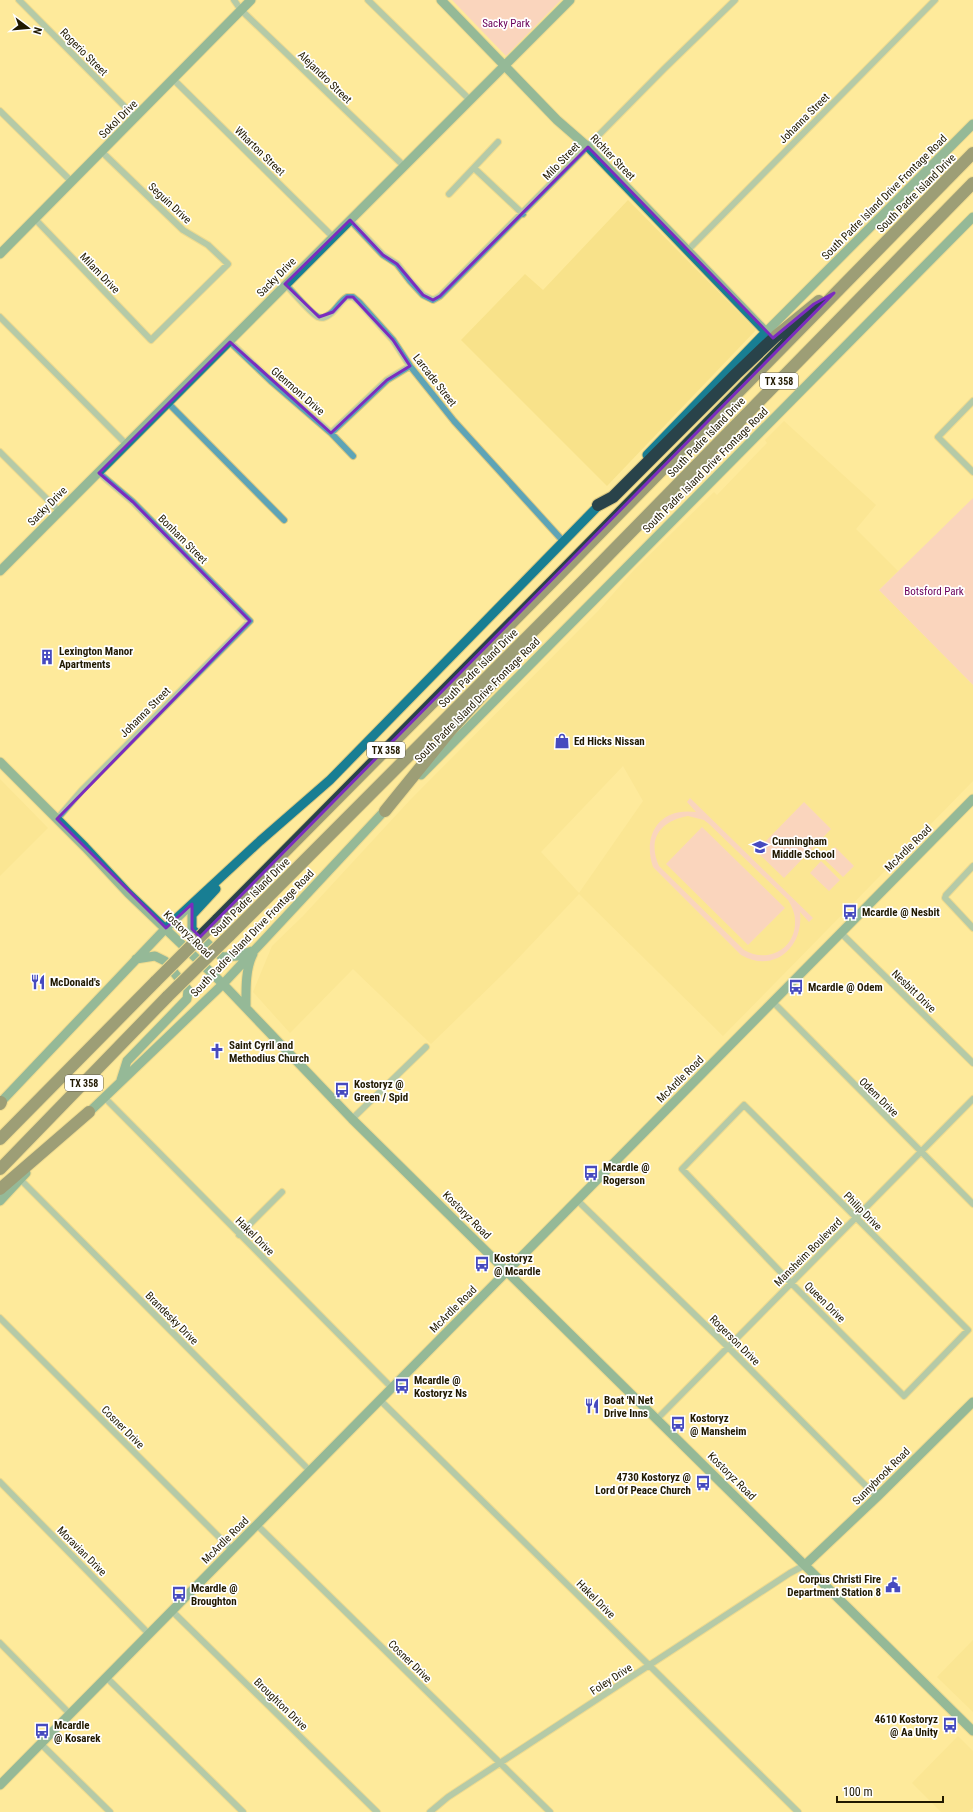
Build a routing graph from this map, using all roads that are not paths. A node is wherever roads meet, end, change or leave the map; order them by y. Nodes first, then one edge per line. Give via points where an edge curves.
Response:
1 (19, 0) edge
2 (234, 0) edge
3 (251, 0) edge
4 (368, 0) edge
5 (441, 0) edge
6 (570, 0) edge
7 (735, 0) edge
8 (935, 0) edge
9 (242, 10) junction
10 (504, 64) junction
11 (173, 79) junction
12 (469, 99) junction
13 (0, 111) edge
14 (136, 118) junction
15 (973, 124) edge
16 (498, 142) dead end
17 (588, 147) junction
18 (102, 152) junction
19 (973, 153) edge
20 (404, 166) junction
21 (474, 168) junction
22 (72, 182) junction
23 (973, 183) edge
24 (449, 194) dead end
25 (523, 214) junction
26 (973, 217) edge
27 (35, 219) junction
28 (350, 220) junction
29 (333, 237) junction
30 (688, 250) junction
31 (0, 254) edge
32 (285, 284) junction
33 (834, 294) junction
34 (0, 317) edge
35 (766, 332) junction
36 (151, 340) joint
37 (230, 342) junction
38 (410, 366) junction
39 (973, 401) edge
40 (168, 403) junction
41 (331, 433) junction
42 (127, 445) junction
43 (0, 452) edge
44 (353, 456) dead end
45 (973, 472) edge
46 (99, 473) junction
47 (598, 505) junction
48 (59, 511) junction
49 (284, 520) dead end
50 (564, 541) junction
51 (0, 571) edge
52 (585, 579) junction
53 (250, 621) joint
54 (0, 762) edge
55 (973, 799) edge
56 (385, 811) junction
57 (57, 820) junction
58 (260, 841) junction
59 (973, 866) edge
60 (166, 928) junction
61 (973, 928) edge
62 (841, 934) junction
63 (255, 949) junction
64 (136, 959) junction
65 (223, 984) junction
66 (773, 1002) junction
67 (246, 1008) junction
68 (426, 1047) dead end
69 (973, 1063) edge
70 (120, 1082) junction
71 (104, 1097) junction
72 (973, 1099) edge
73 (0, 1103) edge
74 (89, 1112) junction
75 (352, 1119) junction
76 (712, 1137) joint
77 (0, 1139) edge
78 (920, 1152) junction
79 (0, 1169) edge
80 (20, 1179) junction
81 (0, 1189) edge
82 (282, 1192) dead end
83 (577, 1200) junction
84 (0, 1201) edge
85 (973, 1204) edge
86 (855, 1218) junction
87 (239, 1235) junction
88 (507, 1271) junction
89 (792, 1283) junction
90 (0, 1318) edge
91 (728, 1347) junction
92 (936, 1362) joint
93 (392, 1388) junction
94 (380, 1400) junction
95 (973, 1402) edge
96 (657, 1419) junction
97 (310, 1471) junction
98 (0, 1482) edge
99 (877, 1498) junction
100 (257, 1525) junction
101 (232, 1550) junction
102 (805, 1566) junction
103 (172, 1611) junction
104 (149, 1634) junction
105 (0, 1643) edge
106 (649, 1666) junction
107 (106, 1677) junction
108 (70, 1714) junction
109 (973, 1731) edge
110 (40, 1744) junction
111 (501, 1763) junction
112 (0, 1785) edge
113 (110, 1812) edge
114 (243, 1812) edge
115 (377, 1812) edge
116 (430, 1812) edge
117 (550, 1812) edge
118 (798, 1812) edge

1 - 14 street, Rogerio Street
2 - 9 street, Alejandro Street
3 - 9 main road, Sokol Drive
4 - 12 street
5 - 10 main road, Richter Street
6 - 10 main road, Sacky Drive
7 - 17 street, Milo Street
8 - 30 street, Johanna Street
9 - 11 main road, Sokol Drive
9 - 20 street, Alejandro Street
10 - 12 main road, Sacky Drive
10 - 17 main road, Richter Street
11 - 14 main road, Sokol Drive
11 - 29 street, Wharton Street
12 - 20 main road, Sacky Drive
13 - 22 street
14 - 18 main road, Sokol Drive
15 - 35 main road, South Padre Island Drive Frontage Road
16 - 21 street
17 - 25 street, Milo Street
17 - 30 main road, Richter Street
18 - 22 main road, Sokol Drive
18 - 36 street, Seguin Drive via 182,230 208,245 228,264
19 - 33 highway, South Padre Island Drive / TX 358
20 - 28 main road, Sacky Drive
21 - 24 street
21 - 25 street
22 - 27 main road, Sokol Drive
23 - 52 highway, South Padre Island Drive / TX 358
25 - 28 street, Milo Street via 433,300 423,296 397,264 383,255
26 - 56 main road, South Padre Island Drive Frontage Road
27 - 31 main road, Sokol Drive
27 - 36 street, Milam Drive
28 - 29 main road, Sacky Drive
29 - 32 main road, Sacky Drive
30 - 35 main road, Richter Street
32 - 37 main road, Sacky Drive
32 - 38 street, Larcade Street via 312,314 319,317 324,318 333,312 343,299 353,298 393,340
33 - 47 highway via 814,304 776,336 613,496
33 - 77 highway, South Padre Island Drive / TX 358, bridge via 549,586
34 - 42 street
35 - 47 main road, South Padre Island Drive Frontage Road
37 - 40 main road, Sacky Drive
37 - 41 street, Glenmont Drive
38 - 41 street via 386,380
38 - 50 street, Larcade Street via 454,421
39 - 45 street via 938,437
40 - 42 main road, Sacky Drive
40 - 49 street
41 - 44 street, Glenmont Drive
42 - 46 main road, Sacky Drive
43 - 48 street
46 - 48 main road, Sacky Drive
46 - 53 street, Bonham Street via 133,502
47 - 50 main road, South Padre Island Drive Frontage Road
48 - 51 main road, Sacky Drive
50 - 58 main road, South Padre Island Drive Frontage Road via 330,780
52 - 56 highway via 450,731
52 - 79 highway, South Padre Island Drive / TX 358, bridge via 168,996
53 - 57 street, Johanna Street via 82,790
54 - 57 main road, Kostoryz Road
55 - 62 main road, McArdle Road
56 - 63 main road, South Padre Island Drive Frontage Road
57 - 60 main road, Kostoryz Road
58 - 60 main road, South Padre Island Drive Frontage Road
58 - 63 main road via 192,915 192,929 222,957 238,956
59 - 61 street via 945,898
60 - 64 main road, South Padre Island Drive Frontage Road
60 - 65 main road, Kostoryz Road
62 - 66 main road, McArdle Road
62 - 69 street, Nesbitt Drive
63 - 65 main road, South Padre Island Drive Frontage Road
63 - 67 main road via 250,960
64 - 70 main road via 155,956 165,961 188,990 187,999 127,1061
64 - 73 main road, South Padre Island Drive Frontage Road
65 - 67 main road, Kostoryz Road
65 - 70 main road, South Padre Island Drive Frontage Road
66 - 78 street, Odem Drive
66 - 83 main road, McArdle Road
67 - 75 main road, Kostoryz Road
68 - 75 street
70 - 71 main road, South Padre Island Drive Frontage Road
71 - 74 main road, South Padre Island Drive Frontage Road
71 - 87 street, Hakel Drive
72 - 78 street, Mansheim Boulevard
74 - 80 main road, South Padre Island Drive Frontage Road
74 - 81 highway
75 - 88 main road, Kostoryz Road
76 - 86 street, Philip Drive via 744,1105
76 - 89 street, Queen Drive via 682,1169
78 - 85 street, Odem Drive
78 - 86 street, Mansheim Boulevard
80 - 84 main road, South Padre Island Drive Frontage Road
80 - 97 street, Brandesky Drive
82 - 87 street
83 - 88 main road, McArdle Road
83 - 91 street, Rogerson Drive
86 - 89 street, Mansheim Boulevard
86 - 92 street, Philip Drive via 968,1330
87 - 93 street, Hakel Drive
88 - 93 main road, McArdle Road
88 - 96 main road, Kostoryz Road
89 - 91 street, Mansheim Boulevard
89 - 92 street, Queen Drive via 904,1396
90 - 101 street, Cosner Drive
91 - 96 street, Mansheim Boulevard
91 - 99 street, Rogerson Drive
93 - 94 main road, McArdle Road
94 - 97 main road, McArdle Road
94 - 106 street, Hakel Drive
95 - 99 main road, Sunnybrook Road
96 - 102 main road, Kostoryz Road
97 - 100 main road, McArdle Road
98 - 104 street, Moravian Drive
99 - 102 main road, Sunnybrook Road
100 - 101 main road, McArdle Road
100 - 111 street, Cosner Drive
101 - 103 main road, McArdle Road
102 - 106 street, Foley Drive via 790,1573
102 - 109 main road, Kostoryz Road
103 - 104 main road, McArdle Road
103 - 115 street, Broughton Drive
104 - 107 main road, McArdle Road
105 - 108 street
106 - 111 street, Foley Drive
106 - 118 street, Hakel Drive
107 - 108 main road, McArdle Road
107 - 114 street
108 - 110 main road, McArdle Road
110 - 112 main road, McArdle Road
110 - 113 street
111 - 116 street, Foley Drive via 448,1797
111 - 117 street, Cosner Drive

